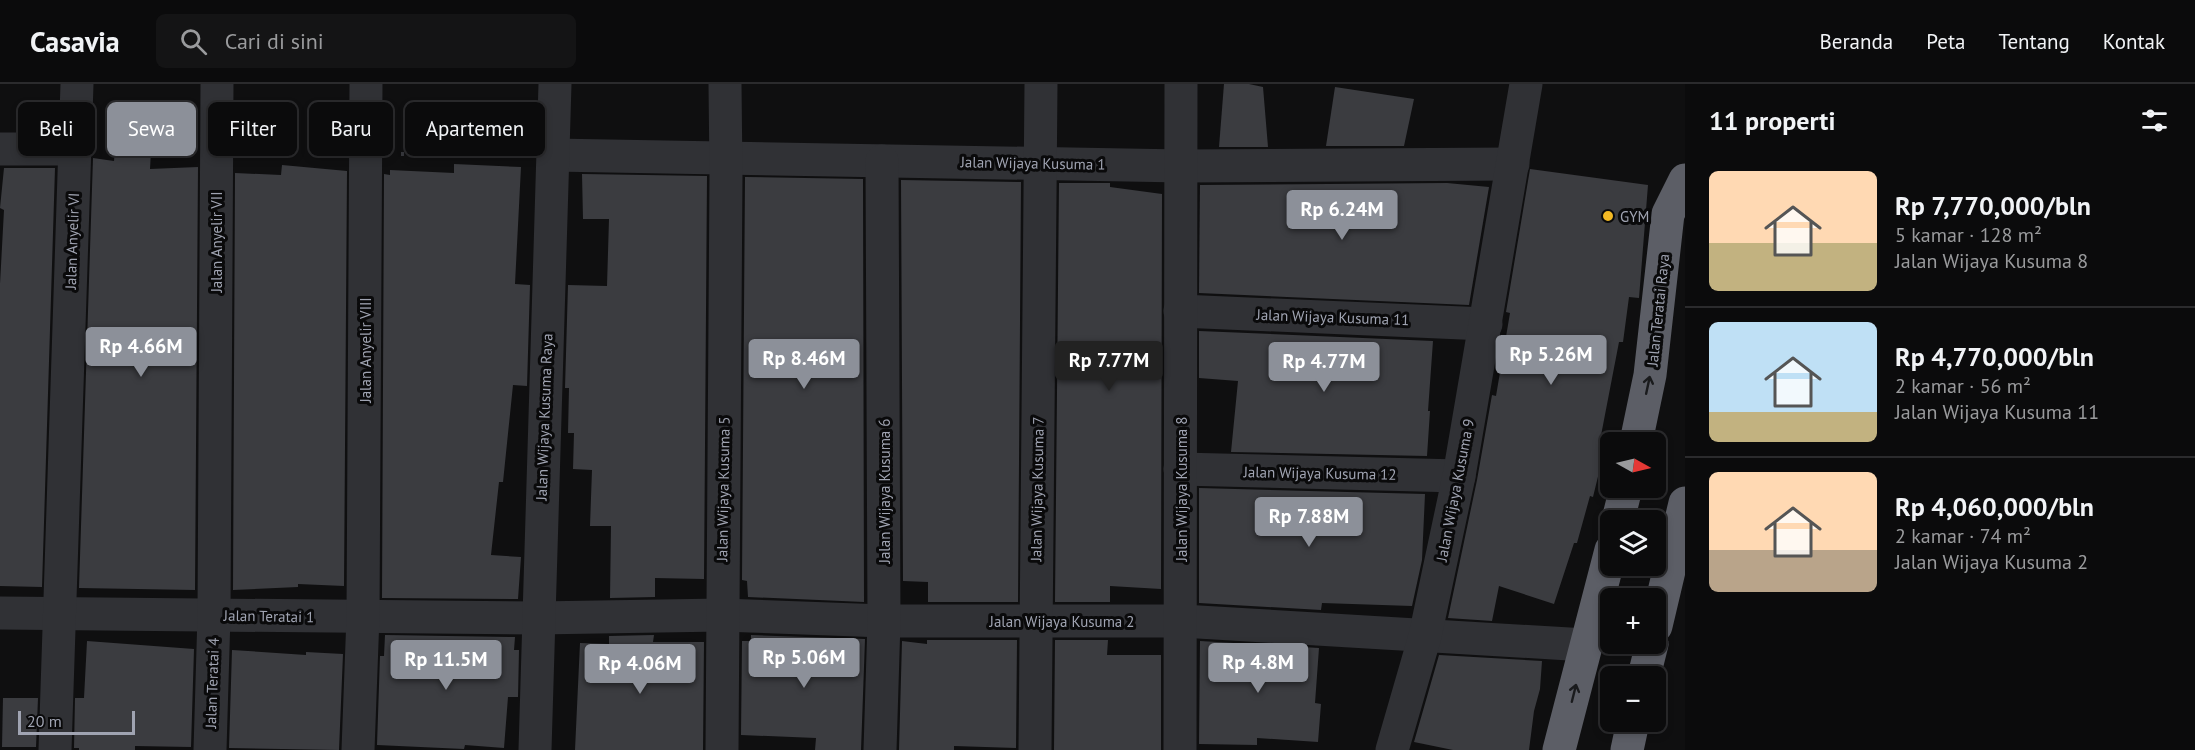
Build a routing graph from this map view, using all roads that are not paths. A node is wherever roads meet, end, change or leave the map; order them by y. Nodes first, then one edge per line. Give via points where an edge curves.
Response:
1 (77, 84) edge
2 (217, 84) edge
3 (366, 84) edge
4 (555, 84) edge
5 (725, 84) edge
6 (1041, 84) edge
7 (1181, 84) edge
8 (1526, 84) edge
9 (76, 102) edge
10 (0, 149) edge
11 (18, 149) edge
12 (553, 155) junction
13 (75, 156) edge
14 (726, 158) junction
15 (882, 161) junction
16 (1040, 163) junction
17 (1513, 164) junction
18 (1182, 166) junction
19 (1685, 180) edge
20 (1180, 311) junction
21 (1486, 324) junction
22 (1638, 432) edge
23 (1180, 470) junction
24 (1459, 476) junction
25 (1685, 502) edge
26 (1604, 576) edge
27 (1665, 588) edge
28 (0, 613) edge
29 (58, 615) junction
30 (214, 615) junction
31 (722, 615) junction
32 (363, 616) junction
33 (537, 618) junction
34 (1035, 620) junction
35 (884, 621) junction
36 (1182, 621) junction
37 (1425, 636) junction
38 (1586, 645) junction
39 (1631, 732) edge
40 (55, 750) edge
41 (210, 750) edge
42 (358, 750) edge
43 (535, 750) edge
44 (722, 750) edge
45 (880, 750) edge
46 (1035, 750) edge
47 (1180, 750) edge
48 (1392, 750) edge
49 (1560, 750) edge
50 (1627, 750) edge

1 - 9 street, Jalan Anyelir VI
2 - 30 street, Jalan Anyelir VII
3 - 32 street, Jalan Anyelir VIII
4 - 12 street, Jalan Wijaya Kusuma Raya
5 - 14 street, Jalan Wijaya Kusuma 5
6 - 16 street, Jalan Wijaya Kusuma 7
7 - 18 street, Jalan Wijaya Kusuma 8
8 - 17 street, Jalan Wijaya Kusuma 9
10 - 11 street
12 - 14 street, Jalan Wijaya Kusuma 1
12 - 33 street, Jalan Wijaya Kusuma Raya
13 - 29 street, Jalan Anyelir VI
14 - 15 street, Jalan Wijaya Kusuma 1
14 - 31 street, Jalan Wijaya Kusuma 5
15 - 16 street, Jalan Wijaya Kusuma 1
15 - 35 street, Jalan Wijaya Kusuma 6
16 - 18 street, Jalan Wijaya Kusuma 1
16 - 34 street, Jalan Wijaya Kusuma 7
17 - 18 street, Jalan Wijaya Kusuma 1
17 - 21 street, Jalan Wijaya Kusuma 9
18 - 20 street, Jalan Wijaya Kusuma 8
22 -> 19 highway, Jalan Teratai Raya via 1650,375 1668,214
20 - 21 street, Jalan Wijaya Kusuma 11
20 - 23 street, Jalan Wijaya Kusuma 8
21 - 24 street, Jalan Wijaya Kusuma 9
23 - 24 street, Jalan Wijaya Kusuma 12
23 - 36 street, Jalan Wijaya Kusuma 8
24 - 37 street, Jalan Wijaya Kusuma 9
25 - 27 highway
26 - 38 highway
28 - 29 street, Jalan Teratai 1
29 - 30 street, Jalan Teratai 1
29 - 40 street, Jalan Anyelir VI
30 - 32 street, Jalan Teratai 1
30 - 41 street, Jalan Teratai 4
31 - 33 street, Jalan Wijaya Kusuma 2
31 - 35 street, Jalan Wijaya Kusuma 2
31 - 44 street, Jalan Wijaya Kusuma 5
32 - 33 street, Jalan Teratai 1
32 - 42 street, Jalan Anyelir VIII
33 - 43 street, Jalan Wijaya Kusuma Raya
34 - 35 street, Jalan Wijaya Kusuma 2
34 - 36 street, Jalan Wijaya Kusuma 2
34 - 46 street, Jalan Wijaya Kusuma 7
35 - 45 street, Jalan Wijaya Kusuma 6
36 - 37 street, Jalan Wijaya Kusuma 2
36 - 47 street, Jalan Wijaya Kusuma 8
37 - 38 street, Jalan Wijaya Kusuma 2
37 - 48 street, Jalan Wijaya Kusuma 9
49 -> 38 highway
39 - 50 highway

